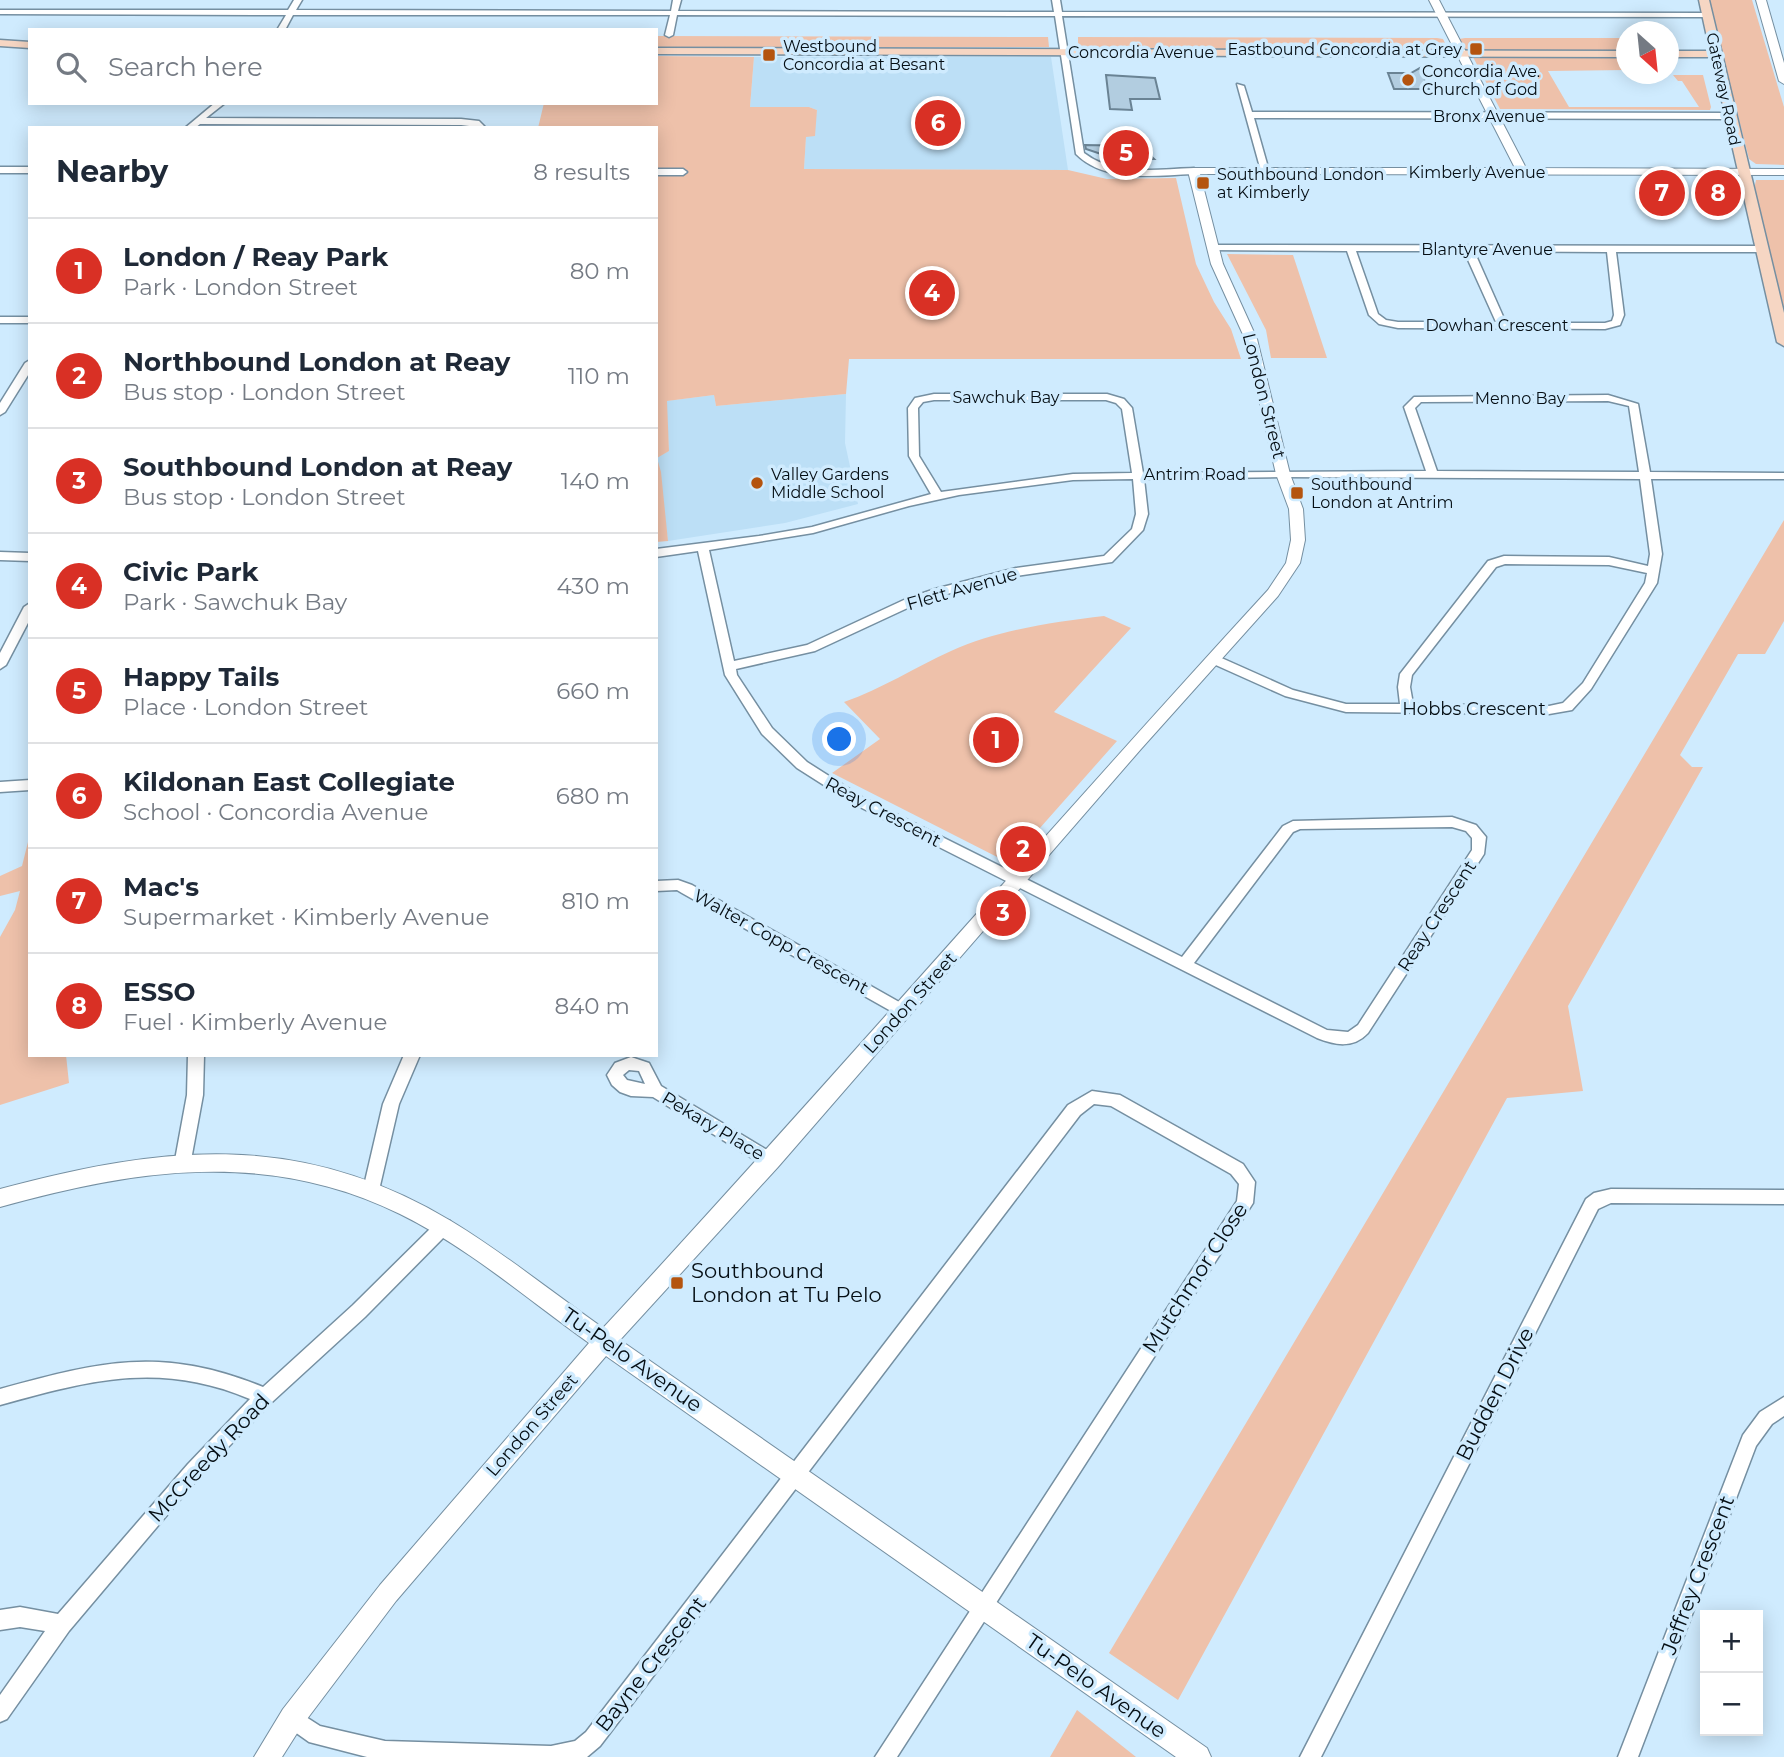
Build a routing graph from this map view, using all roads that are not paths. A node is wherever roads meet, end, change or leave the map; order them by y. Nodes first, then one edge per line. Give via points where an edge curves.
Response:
1 (298, 0) edge
2 (677, 0) edge
3 (1056, 0) edge
4 (1434, 0) edge
5 (1704, 0) edge
6 (1761, 0) edge
7 (0, 12) edge
8 (290, 12) junction
9 (674, 13) junction
10 (1058, 13) junction
11 (1441, 14) junction
12 (1707, 15) junction
13 (282, 28) edge
14 (669, 35) dead end
15 (0, 43) edge
16 (28, 45) edge
17 (0, 50) edge
18 (28, 51) edge
19 (658, 51) edge
20 (1065, 52) junction
21 (1460, 53) junction
22 (1616, 54) edge
23 (1679, 54) edge
24 (1717, 54) junction
25 (1784, 80) edge
26 (1240, 86) dead end
27 (217, 105) edge
28 (1248, 116) junction
29 (1493, 116) junction
30 (1730, 116) junction
31 (197, 121) junction
32 (191, 126) edge
33 (480, 126) edge
34 (0, 170) edge
35 (28, 170) edge
36 (1194, 171) junction
37 (1265, 171) junction
38 (658, 172) edge
39 (683, 172) dead end
40 (1522, 172) junction
41 (1743, 172) junction
42 (1784, 172) edge
43 (1212, 248) junction
44 (1351, 249) junction
45 (1468, 249) junction
46 (1611, 249) junction
47 (1762, 249) junction
48 (0, 320) edge
49 (28, 320) edge
50 (1502, 325) junction
51 (1784, 342) edge
52 (28, 366) edge
53 (0, 412) edge
54 (1137, 474) junction
55 (1283, 474) junction
56 (1432, 474) junction
57 (1644, 475) junction
58 (1784, 476) edge
59 (938, 496) junction
60 (703, 549) junction
61 (658, 553) edge
62 (0, 556) edge
63 (28, 557) edge
64 (1653, 571) junction
65 (28, 611) edge
66 (1213, 659) junction
67 (0, 665) edge
68 (728, 667) junction
69 (1407, 709) junction
70 (28, 785) edge
71 (0, 787) edge
72 (1017, 882) junction
73 (658, 886) edge
74 (1184, 966) junction
75 (903, 1011) junction
76 (197, 1057) edge
77 (411, 1057) edge
78 (656, 1091) dead end
79 (183, 1160) junction
80 (771, 1161) junction
81 (371, 1191) junction
82 (1784, 1197) edge
83 (0, 1198) edge
84 (444, 1226) junction
85 (604, 1342) junction
86 (0, 1397) edge
87 (265, 1397) junction
88 (1784, 1405) edge
89 (797, 1475) junction
90 (981, 1606) junction
91 (0, 1620) edge
92 (62, 1624) junction
93 (0, 1712) edge
94 (292, 1718) junction
95 (267, 1757) edge
96 (885, 1757) edge
97 (1198, 1757) edge
98 (1310, 1757) edge
99 (1628, 1757) edge

1 - 8 street
2 - 9 street
3 - 10 street
4 - 11 street
5 - 12 main road, Gateway Road
6 - 25 street
7 - 8 street
8 - 9 street
8 - 13 street
9 - 10 street
9 - 14 street
10 - 11 street
10 - 20 street
11 - 12 street
11 - 21 street
12 - 24 main road, Gateway Road
15 - 16 main road
17 - 18 main road
19 - 20 main road, Concordia Avenue
20 - 21 main road, Concordia Avenue
20 - 36 street, Kimberly Avenue via 1080,154 1086,160 1128,171
21 - 22 main road, Concordia Avenue
21 - 29 street
23 - 24 main road
24 - 30 main road, Gateway Road
26 - 28 street
27 - 31 street
28 - 29 street, Bronx Avenue
28 - 37 street
29 - 30 street, Bronx Avenue
29 - 40 street
30 - 41 main road, Gateway Road
31 - 32 street
31 - 33 street via 461,122
34 - 35 street
36 - 37 street, Kimberly Avenue
36 - 43 street, London Street
37 - 40 street, Kimberly Avenue
38 - 39 street
40 - 41 street, Kimberly Avenue
41 - 42 street, Kimberly Avenue
41 - 47 main road, Gateway Road
43 - 44 street, Blantyre Avenue
43 - 55 street, London Street via 1251,339
44 - 45 street, Blantyre Avenue
44 - 50 street, Dowhan Crescent via 1374,315 1383,322
45 - 46 street, Blantyre Avenue
45 - 50 street
46 - 47 street, Blantyre Avenue
46 - 50 street, Dowhan Crescent via 1619,315 1616,323
47 - 51 main road, Gateway Road
48 - 49 street
52 - 53 street
54 - 55 street, Antrim Road
54 - 59 street, Antrim Road via 1039,480
54 - 59 street, Sawchuk Bay via 1127,408 1114,398 926,398 913,408 914,456
54 - 68 street, Flett Avenue via 1141,522 1108,559 1016,572 939,592 811,648
55 - 56 street, Antrim Road
55 - 66 street, London Street via 1298,524 1293,563 1273,593
56 - 57 street, Antrim Road
56 - 57 street, Menno Bay via 1409,407 1422,398 1622,400 1633,404 1636,412
57 - 58 street, Antrim Road
57 - 64 street, Hobbs Crescent via 1656,554
59 - 60 street, Antrim Road via 813,530
60 - 61 street, Antrim Road
60 - 68 street, Reay Crescent
62 - 63 street
64 - 69 street, Hobbs Crescent via 1651,583 1587,686 1567,707
64 - 69 street via 1609,561 1504,560 1492,564 1406,674
65 - 67 street
66 - 69 street, Hobbs Crescent via 1317,702 1346,708
66 - 72 street, London Street
68 - 72 street, Reay Crescent via 767,731 812,773
70 - 71 street
72 - 74 street, Reay Crescent
72 - 75 street, London Street
73 - 75 street, Walter Copp Crescent via 687,889
74 - 74 street, Reay Crescent via 1288,829 1298,824 1452,822 1471,828 1479,837 1479,850 1363,1029 1352,1038 1322,1034
75 - 80 street, London Street
76 - 79 street
77 - 81 street via 391,1104
78 - 80 street, Pekary Place
79 - 81 street, Tu-Pelo Avenue via 300,1171
79 - 83 street, Tu-Pelo Avenue via 109,1170
80 - 85 street, London Street
81 - 84 street, Tu-Pelo Avenue
82 - 98 street, Budden Drive via 1611,1196 1592,1204
84 - 85 street, Tu-Pelo Avenue
84 - 87 street, McCreedy Road
85 - 89 street, Tu-Pelo Avenue
85 - 94 street, London Street via 388,1593
86 - 87 street via 97,1372 147,1367 195,1371
87 - 92 street, McCreedy Road via 194,1470
88 - 99 street, Jeffrey Crescent via 1766,1418 1749,1441
89 - 90 street, Tu-Pelo Avenue
89 - 90 street, Mutchmor Close via 1074,1110 1092,1097 1114,1100 1230,1164 1247,1182 1245,1203
89 - 94 street, Bayne Crescent via 580,1750 551,1756 385,1751 316,1735
90 - 96 street, Mutchmor Close
90 - 97 street, Tu-Pelo Avenue
91 - 92 street via 20,1617
92 - 93 street, McCreedy Road
94 - 95 street, London Street

